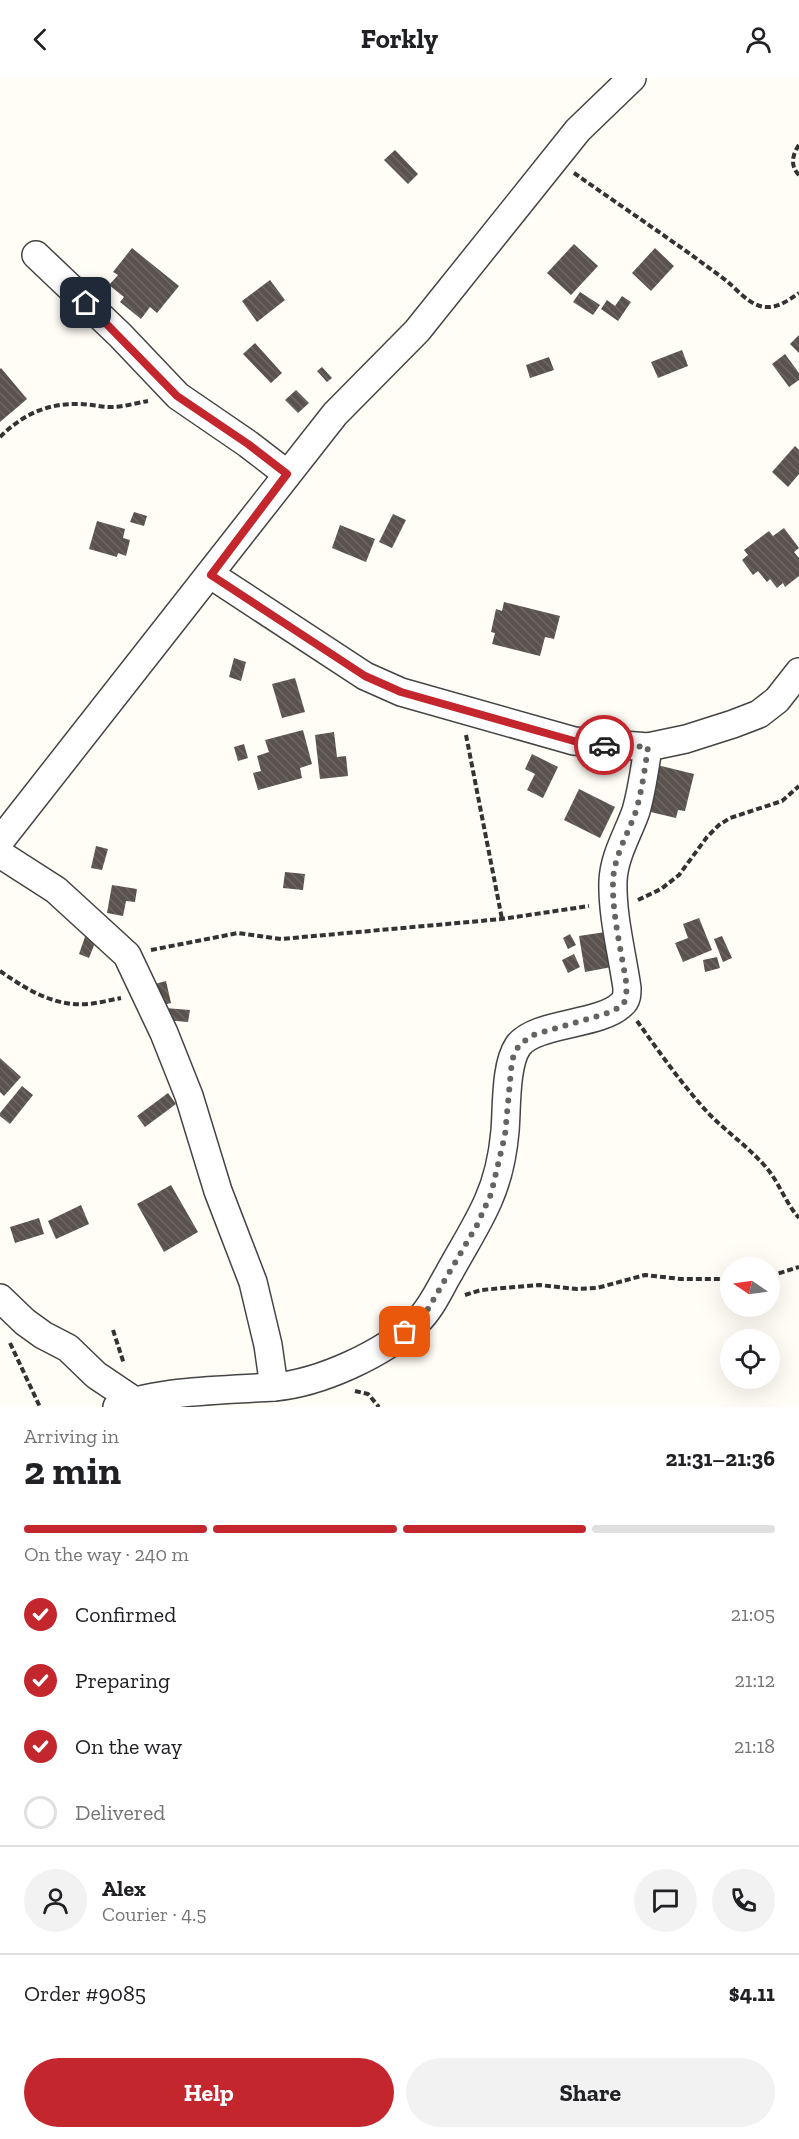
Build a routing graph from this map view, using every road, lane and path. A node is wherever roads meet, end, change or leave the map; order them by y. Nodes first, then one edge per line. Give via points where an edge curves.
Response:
1 (632, 78) edge
2 (799, 145) edge
3 (555, 159) junction
4 (799, 175) edge
5 (36, 255) dead end
6 (799, 293) edge
7 (177, 396) junction
8 (0, 437) edge
9 (287, 474) junction
10 (211, 575) junction
11 (799, 672) edge
12 (460, 710) junction
13 (648, 747) junction
14 (799, 786) edge
15 (0, 841) edge
16 (0, 854) edge
17 (615, 906) junction
18 (502, 919) junction
19 (127, 955) junction
20 (0, 971) edge
21 (145, 995) junction
22 (624, 1004) junction
23 (799, 1218) edge
24 (799, 1267) edge
25 (780, 1273) edge
26 (720, 1280) edge
27 (0, 1298) edge
28 (428, 1309) junction
29 (8, 1336) dead end
30 (274, 1387) junction
31 (127, 1404) edge
32 (40, 1407) edge

1 - 3 street via 578,130
2 - 4 path via 792,160
3 - 6 path via 753,303 764,308 774,306
3 - 9 street via 417,331 336,414
5 - 7 street
7 - 8 path via 113,407 52,405 13,424
7 - 9 street
9 - 10 street
10 - 12 street via 365,676
10 - 15 street
11 - 13 street via 777,700 759,714 686,739
12 - 13 street via 574,741
12 - 18 path
13 - 17 street via 635,812 617,857 613,880
14 - 17 path via 782,801 719,825 679,875 661,889
16 - 19 street via 56,890
17 - 18 path
17 - 22 street via 627,988
18 - 19 path via 281,939 238,933
19 - 21 street
20 - 21 path via 25,988 73,1004
21 - 30 street via 189,1096 218,1191 253,1282
22 - 23 path via 684,1084 775,1178 782,1196
22 - 28 street via 605,1014 533,1035 519,1045 512,1060 505,1135 491,1194
24 - 25 path
26 - 28 path via 645,1275 597,1288 539,1285 481,1290
27 - 31 street via 42,1335 68,1348
28 - 30 street via 405,1332 370,1356 318,1377
29 - 32 path
30 - 31 street via 179,1394

